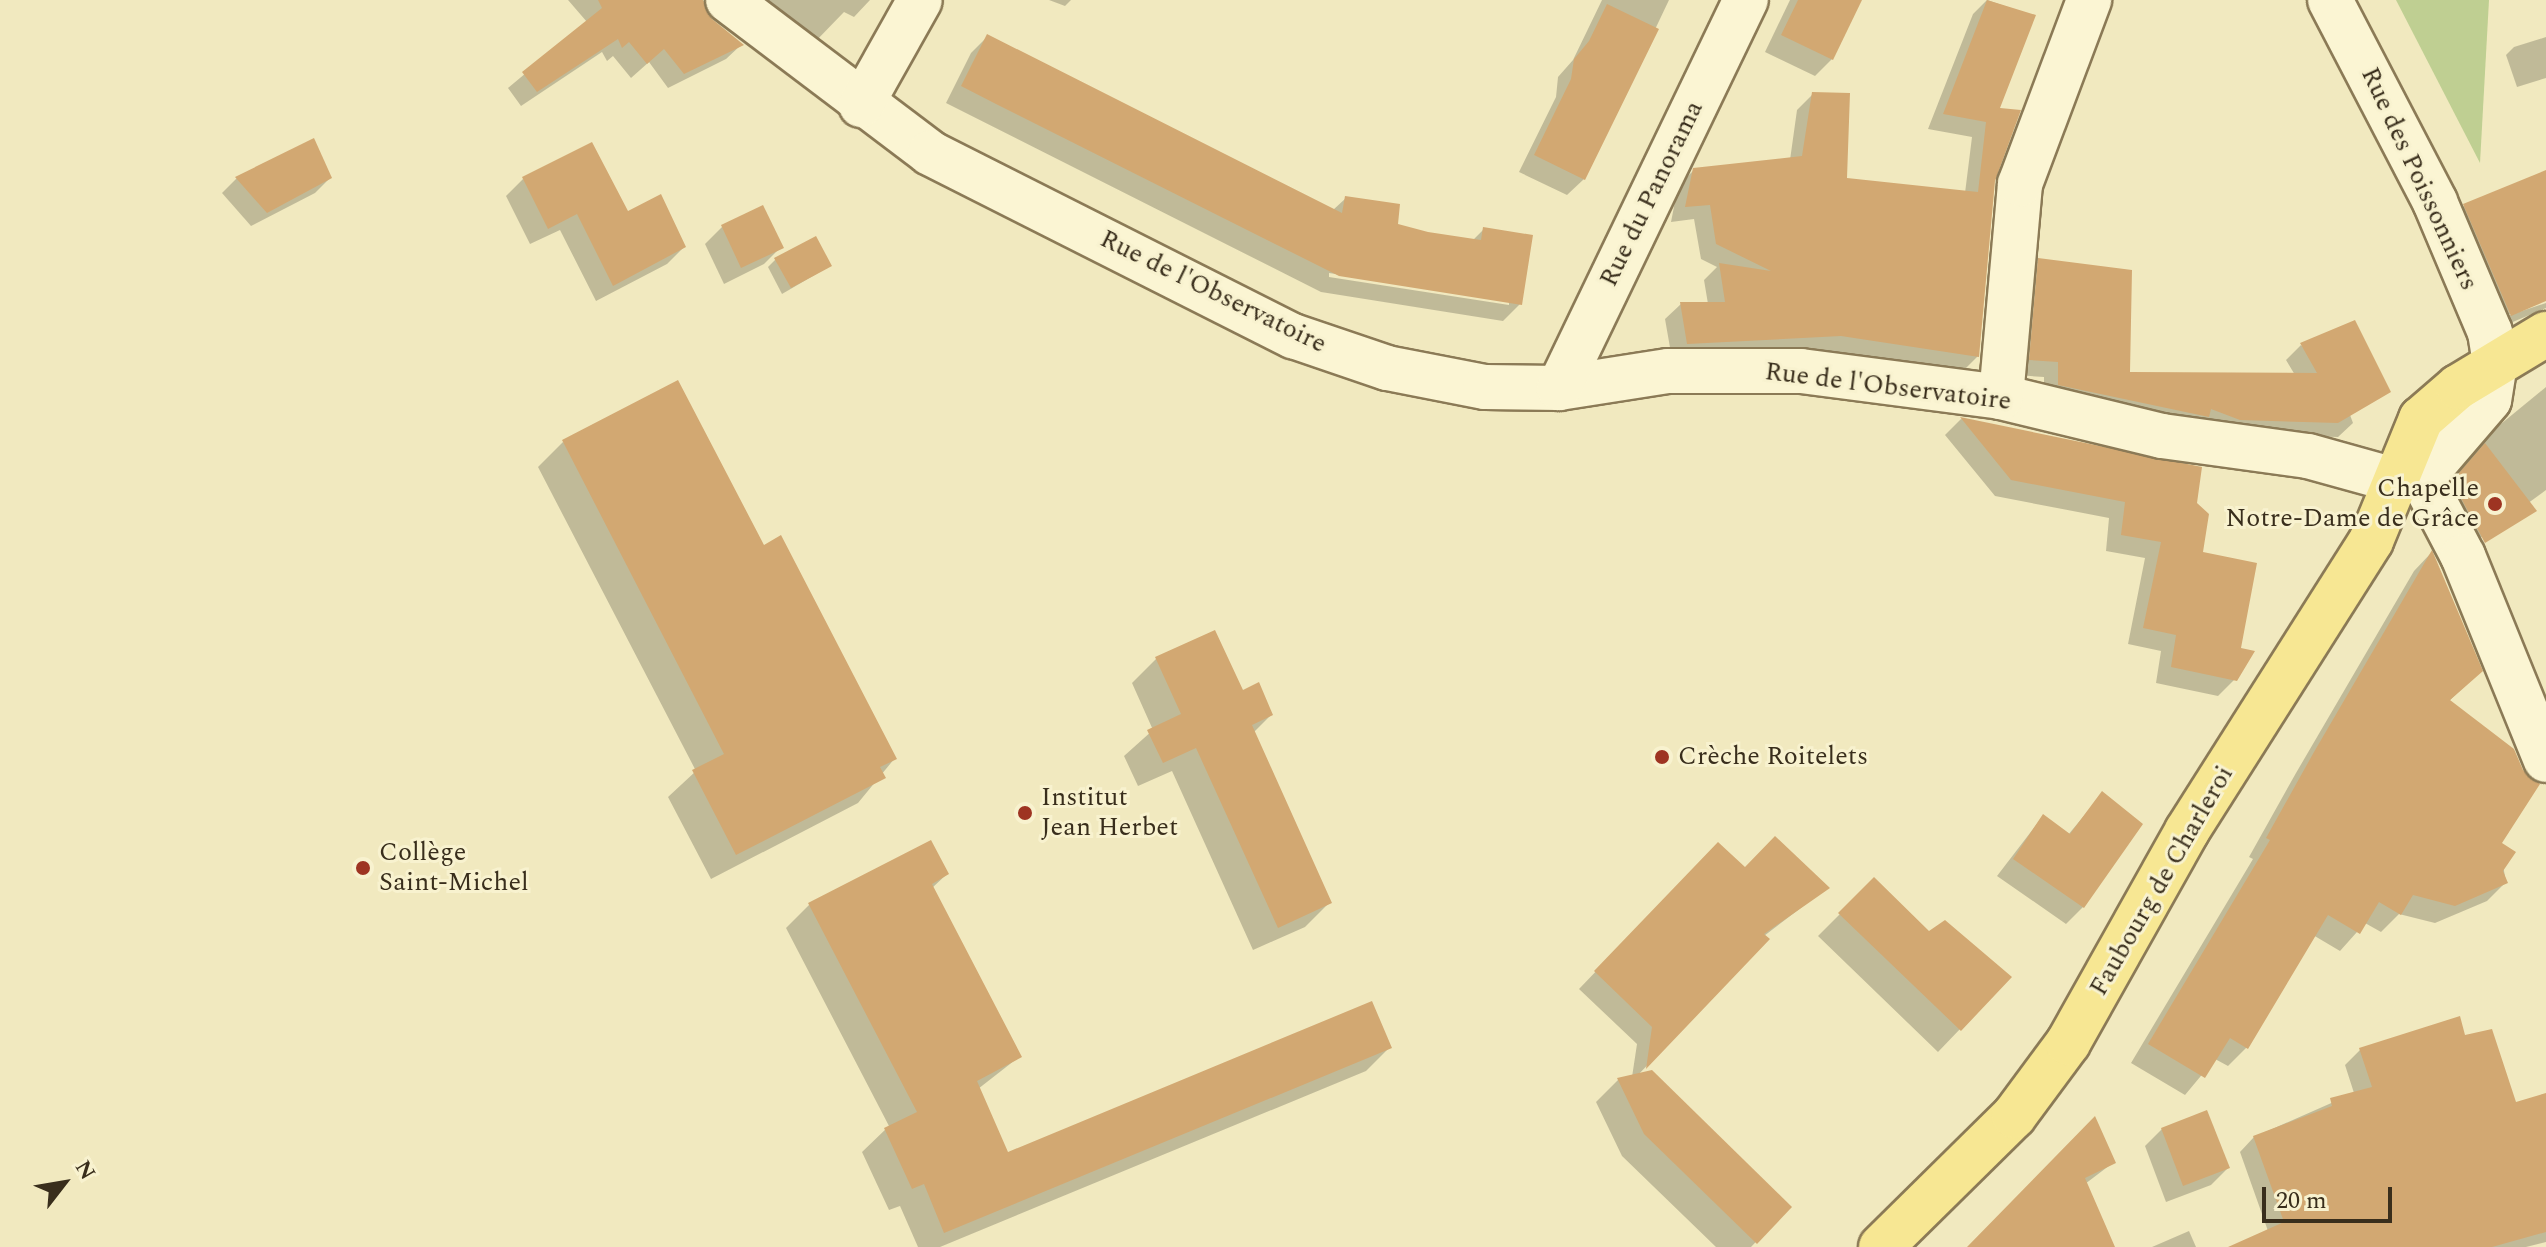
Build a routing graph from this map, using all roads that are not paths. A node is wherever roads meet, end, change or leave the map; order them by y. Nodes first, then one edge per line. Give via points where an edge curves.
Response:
1 (728, 0) edge
2 (920, 0) edge
3 (1746, 0) edge
4 (2089, 0) edge
5 (2330, 0) edge
6 (861, 105) junction
7 (2546, 334) edge
8 (2495, 363) junction
9 (1559, 388) junction
10 (2001, 397) junction
11 (2410, 479) junction
12 (2546, 760) edge
13 (1881, 1247) edge

1 - 6 street, Rue de l'Observatoire
2 - 6 street
3 - 9 street, Rue du Panorama
4 - 10 street via 2020,184
5 - 8 street, Rue des Poissonniers via 2435,202 2490,332
6 - 9 street, Rue de l'Observatoire via 930,153 1293,336 1387,368 1471,385
7 - 8 main road, Faubourg de Charleroi
8 - 11 main road, Faubourg de Charleroi via 2421,419
9 - 10 street, Rue de l'Observatoire via 1668,371 1801,371
10 - 11 street, Rue de l'Observatoire via 2162,436 2308,456
11 - 12 street via 2478,590
11 - 13 main road, Faubourg de Charleroi via 2187,831 2068,1043 2014,1116

